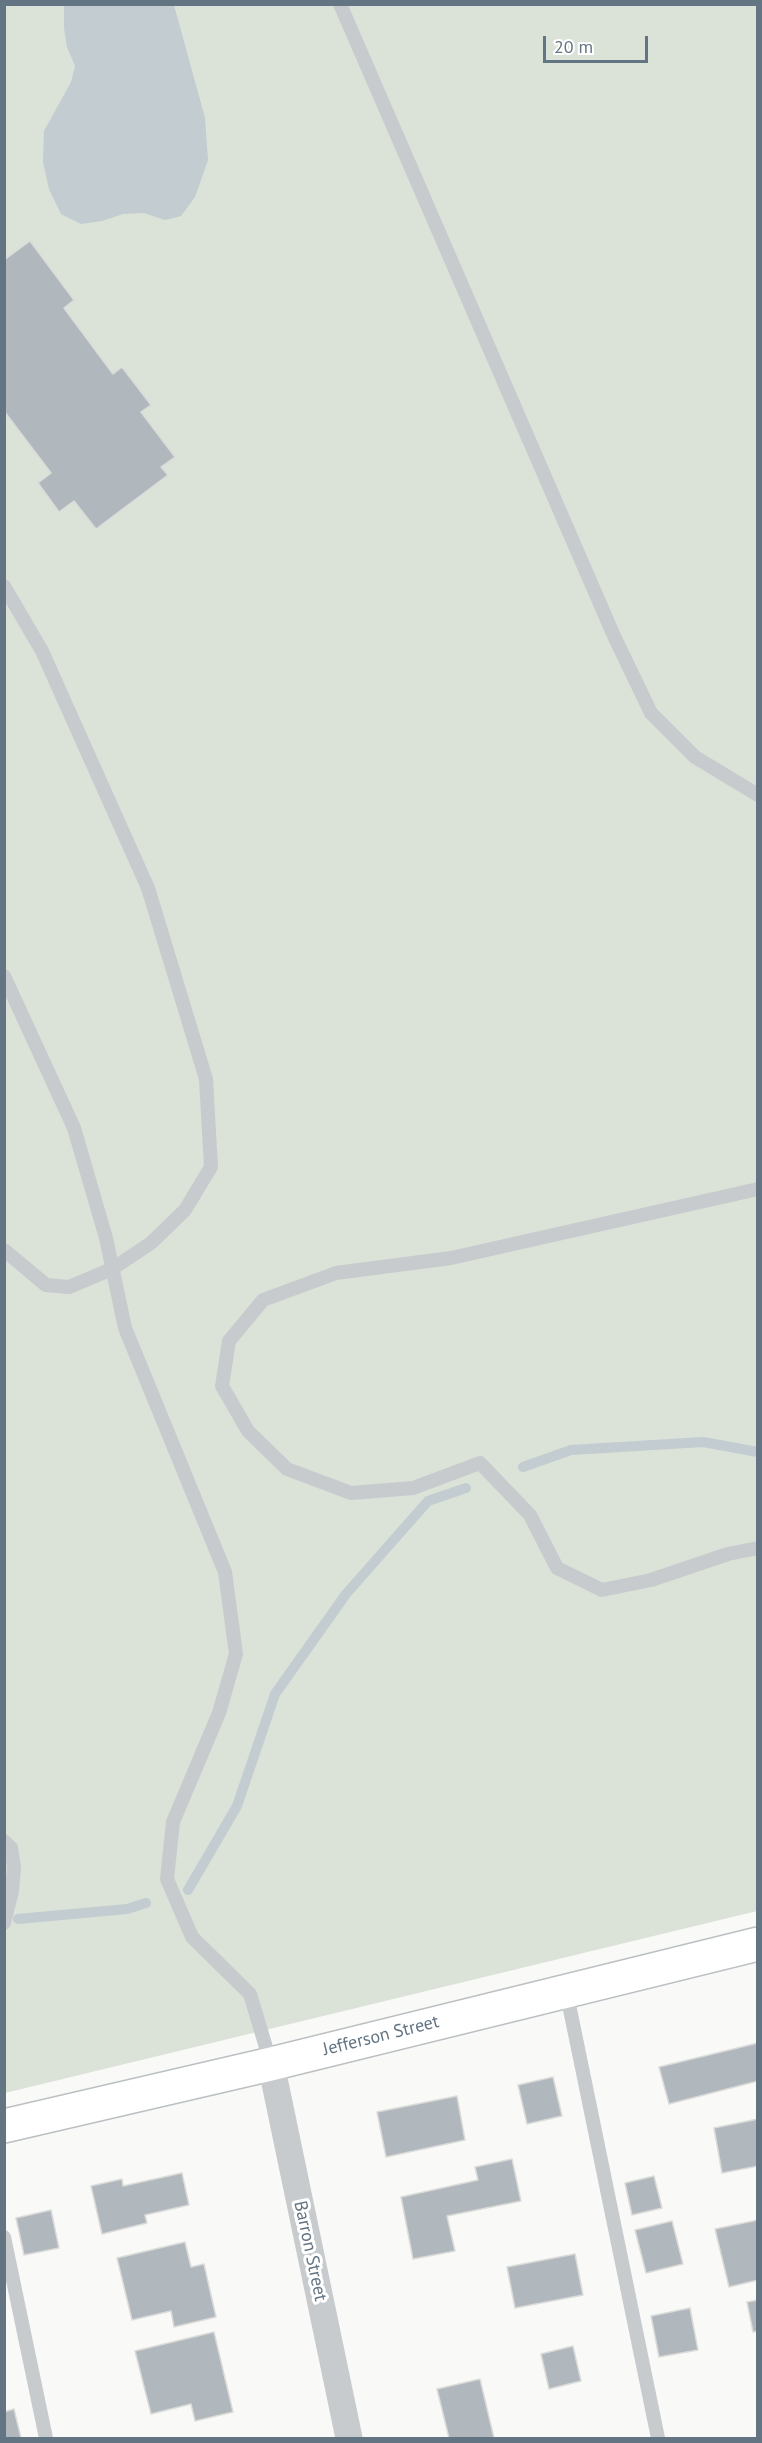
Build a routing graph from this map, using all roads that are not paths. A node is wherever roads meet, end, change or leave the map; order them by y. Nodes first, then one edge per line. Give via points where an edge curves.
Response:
1 (340, 4) edge
2 (4, 586) edge
3 (758, 795) edge
4 (4, 976) edge
5 (758, 1189) edge
6 (4, 1250) edge
7 (112, 1269) junction
8 (758, 1548) edge
9 (4, 1840) edge
10 (4, 1923) edge
11 (758, 1944) edge
12 (566, 1990) junction
13 (271, 2064) junction
14 (4, 2126) edge
15 (4, 2237) edge
16 (46, 2439) edge
17 (350, 2439) edge
18 (658, 2439) edge

1 - 3 lane via 604,614 651,713 695,757
2 - 7 lane via 42,651 148,888 206,1079 211,1167 185,1210 151,1243
4 - 7 lane via 74,1128
5 - 8 lane via 451,1258 325,1277 263,1300 229,1341 222,1386 248,1431 287,1469 351,1493 413,1488 480,1463 530,1515 557,1568 602,1590 651,1580
6 - 7 lane via 46,1285 69,1287
7 - 13 lane via 125,1328 225,1572 236,1654 219,1713 173,1822 167,1879 192,1937 250,1994
9 - 10 lane via 11,1848 14,1867
11 - 12 street, Jefferson Street
12 - 13 street, Jefferson Street
12 - 18 lane
13 - 14 street, Jefferson Street
13 - 17 street, Barron Street
15 - 16 lane

